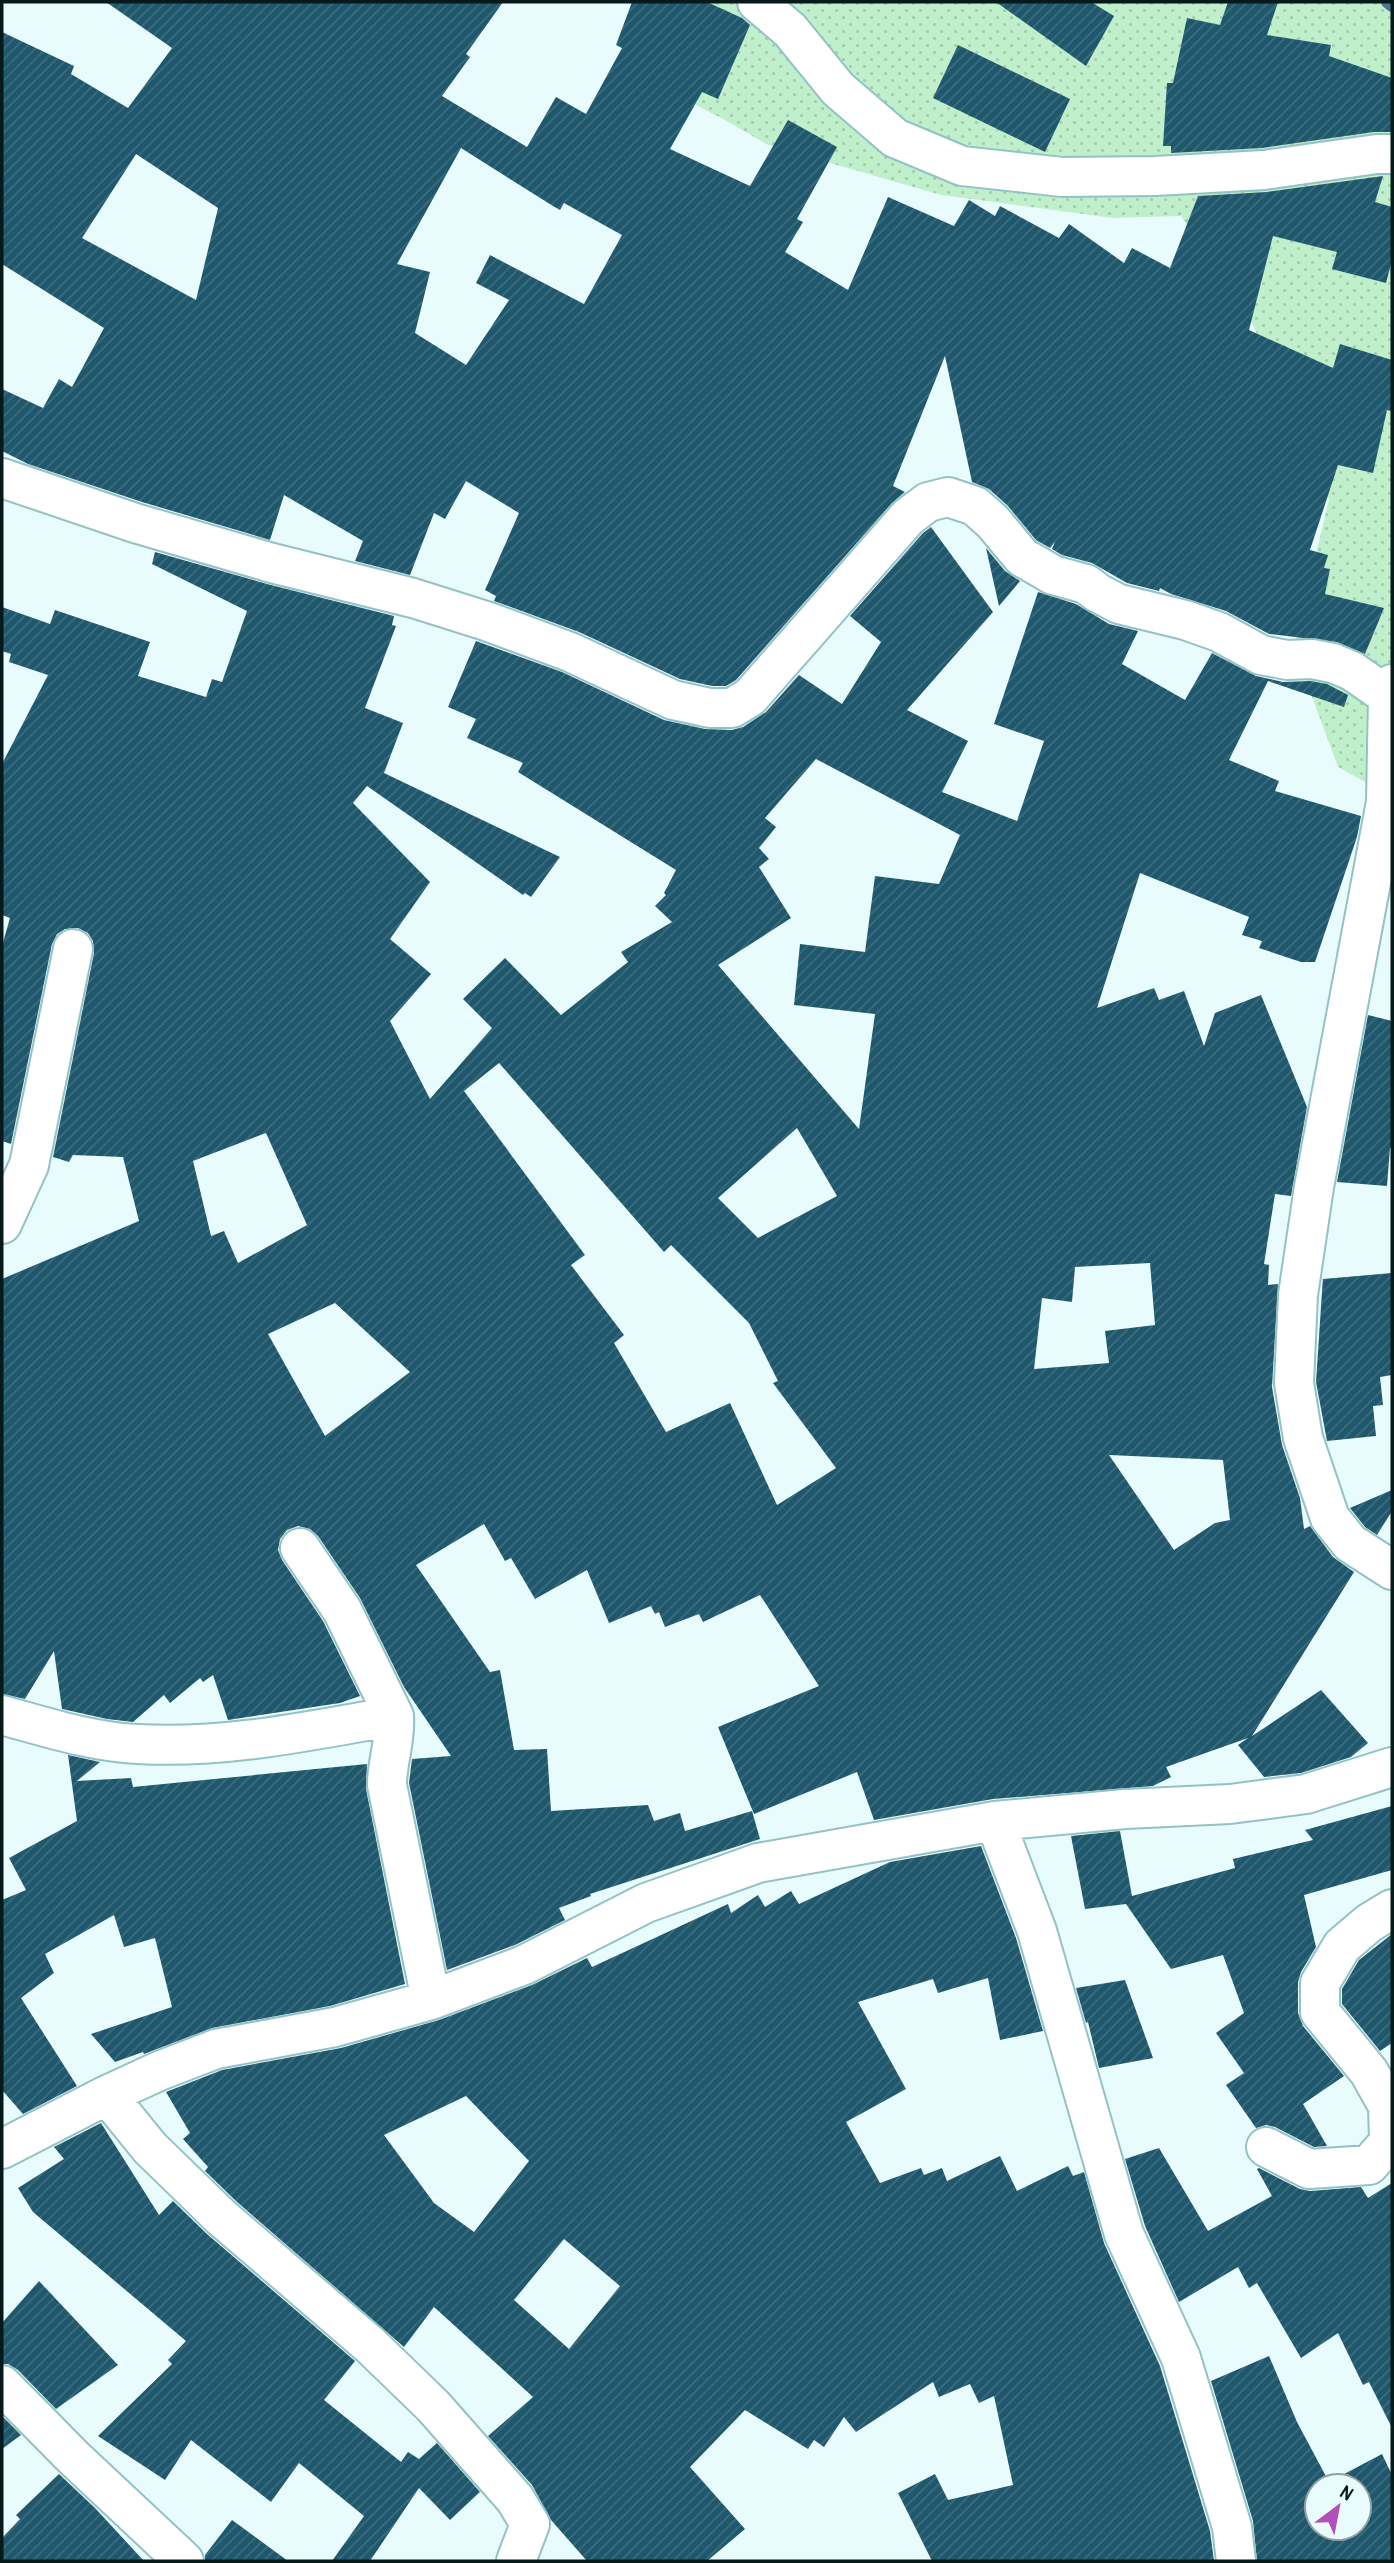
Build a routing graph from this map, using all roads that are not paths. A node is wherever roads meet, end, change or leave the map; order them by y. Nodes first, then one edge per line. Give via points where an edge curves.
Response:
1 (757, 2) edge
2 (1392, 154) edge
3 (2, 478) edge
4 (1390, 690) edge
5 (73, 949) dead end
6 (2, 1224) edge
7 (300, 1548) dead end
8 (1392, 1570) edge
9 (2, 1715) edge
10 (394, 1716) junction
11 (1392, 1767) edge
12 (995, 1821) junction
13 (1392, 1909) edge
14 (431, 2000) junction
15 (107, 2095) junction
16 (1390, 2142) edge
17 (1266, 2147) dead end
18 (2, 2149) edge
19 (2, 2385) edge
20 (171, 2558) edge
21 (516, 2561) edge
22 (1236, 2561) edge

1 - 2 street via 790,30 838,89 895,138 962,166 1062,177 1155,176 1264,170
3 - 4 street via 272,563 413,597 570,652 673,700 710,708 732,708 750,697 908,517 928,502 948,497 975,506 1022,557 1053,575 1086,584 1119,604 1219,632 1261,655 1333,663
4 - 8 street via 1386,802 1314,1188 1298,1295 1294,1383 1303,1438 1330,1518 1350,1543
5 - 6 street via 29,1165
7 - 10 street via 342,1610
9 - 10 street via 88,1737 189,1745 262,1740
10 - 14 street via 387,1785
11 - 12 street via 1307,1794
12 - 14 street via 758,1863 646,1903 524,1965
12 - 22 street via 1041,1942 1124,2234 1181,2358 1232,2527
13 - 16 street via 1342,1946 1320,1983 1320,2012 1369,2072 1388,2106
14 - 15 street via 335,2027 216,2049
15 - 18 street
15 - 21 street via 150,2148 221,2217 370,2345 433,2406 515,2499 530,2524
16 - 17 street via 1369,2165 1309,2169
19 - 20 street

